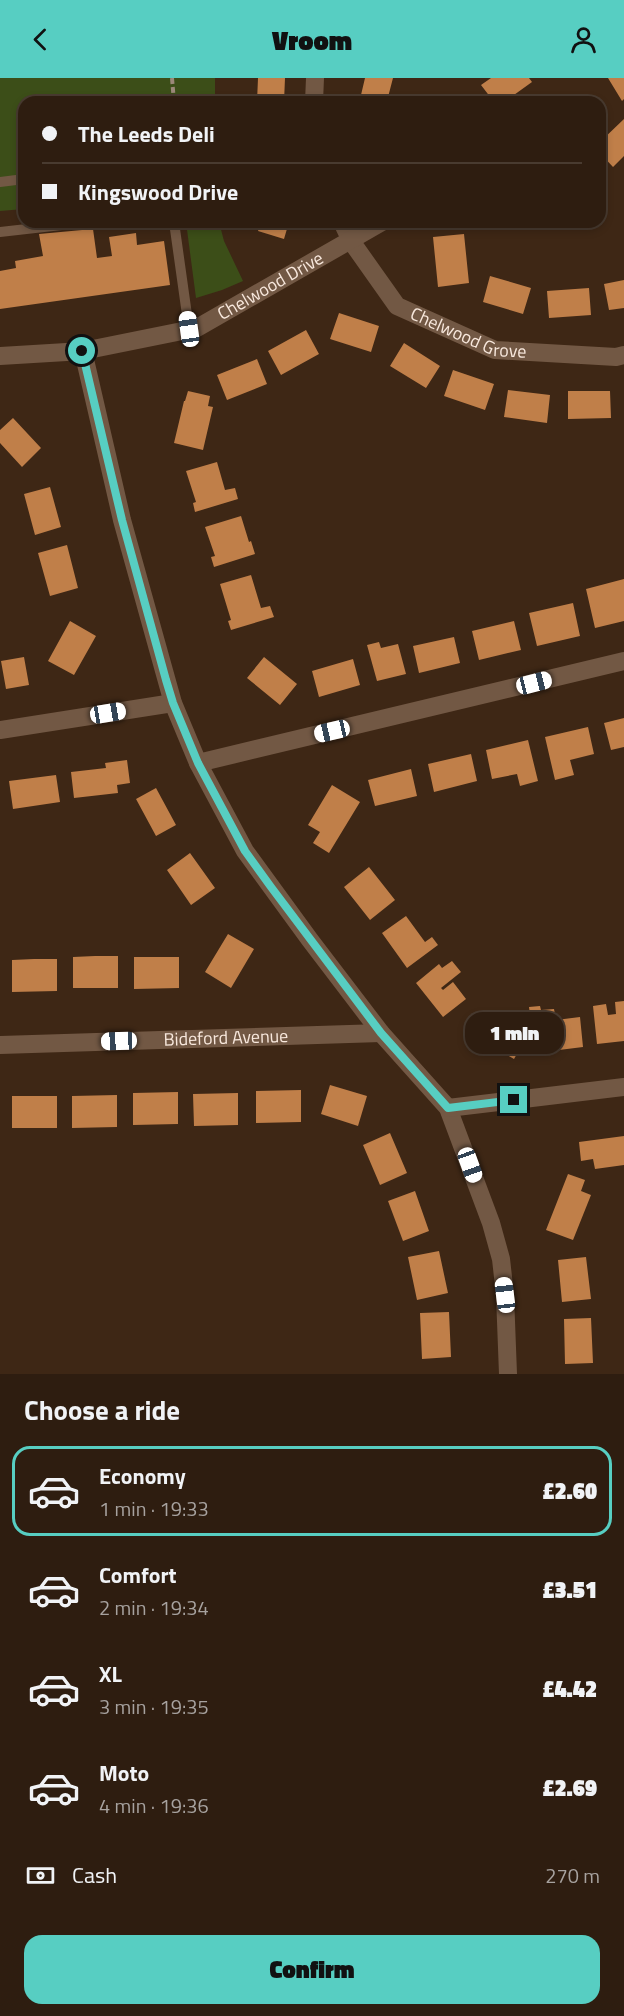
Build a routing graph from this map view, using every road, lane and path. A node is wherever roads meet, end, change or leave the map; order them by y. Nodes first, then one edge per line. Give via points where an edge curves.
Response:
1 (172, 78) edge
2 (315, 78) edge
3 (174, 96) edge
4 (314, 96) edge
5 (18, 180) edge
6 (0, 182) edge
7 (35, 228) edge
8 (175, 228) edge
9 (345, 228) edge
10 (372, 228) edge
11 (0, 232) edge
12 (351, 241) junction
13 (189, 329) junction
14 (82, 351) junction
15 (624, 355) edge
16 (0, 356) edge
17 (624, 661) edge
18 (173, 703) junction
19 (0, 730) edge
20 (198, 763) junction
21 (381, 1033) junction
22 (0, 1045) edge
23 (624, 1087) edge
24 (448, 1108) junction
25 (508, 1374) edge

1 - 3 path
2 - 4 street
5 - 6 lane
7 - 11 lane
8 - 13 lane, Chelwood Drive
9 - 12 street, Chelwood Grove
10 - 12 street, Chelwood Drive
12 - 13 street, Chelwood Drive
12 - 15 street, Chelwood Grove via 397,306 495,350
13 - 14 street, Chelwood Drive
14 - 16 street, Chelwood Drive
14 - 18 street via 122,520
17 - 20 street
18 - 19 street
18 - 20 street
20 - 21 street via 245,851
21 - 22 street, Bideford Avenue
21 - 24 street
23 - 24 street
24 - 25 street via 501,1259

